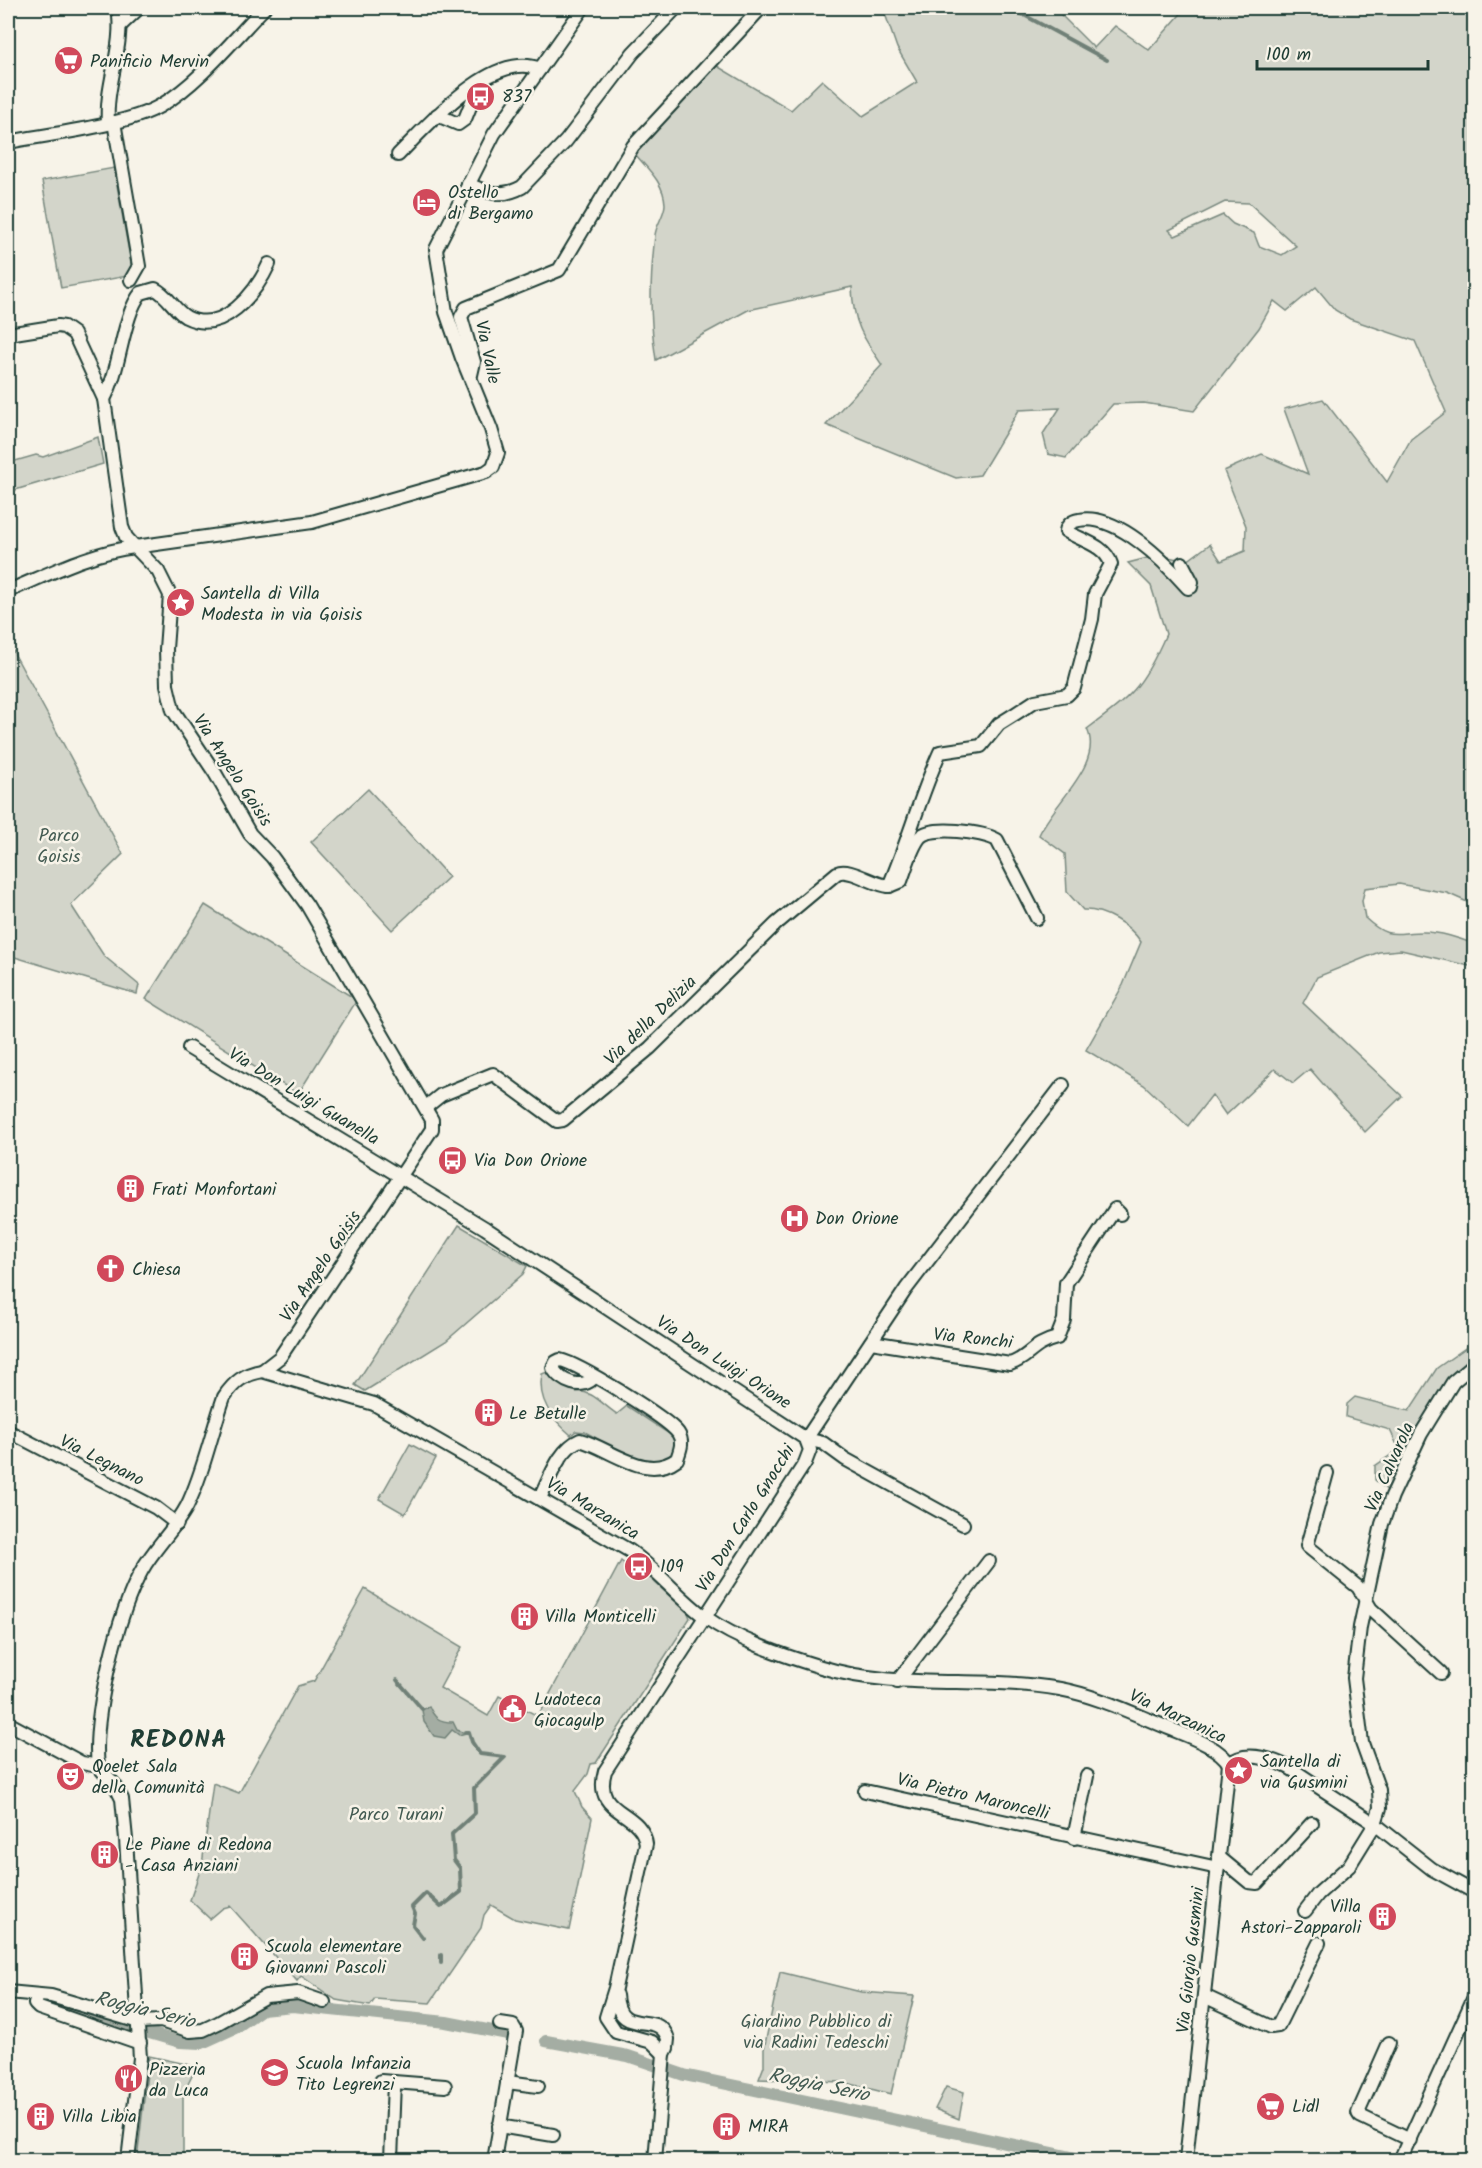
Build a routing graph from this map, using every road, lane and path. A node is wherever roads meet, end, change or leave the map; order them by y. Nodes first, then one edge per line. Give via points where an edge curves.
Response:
1 (118, 8) edge
2 (138, 8) edge
3 (264, 8) edge
4 (583, 8) edge
5 (676, 8) edge
6 (761, 8) edge
7 (121, 25) junction
8 (540, 69) junction
9 (479, 83) junction
10 (437, 115) junction
11 (111, 122) junction
12 (8, 142) edge
13 (398, 155) dead end
14 (468, 184) junction
15 (268, 264) dead end
16 (131, 280) dead end
17 (8, 334) edge
18 (471, 375) junction
19 (104, 399) junction
20 (135, 547) junction
21 (1182, 563) dead end
22 (8, 591) edge
23 (889, 886) junction
24 (1036, 918) dead end
25 (189, 1048) dead end
26 (1063, 1085) dead end
27 (426, 1107) junction
28 (402, 1176) junction
29 (1120, 1214) dead end
30 (871, 1342) junction
31 (1474, 1364) edge
32 (262, 1371) junction
33 (594, 1377) dead end
34 (8, 1431) edge
35 (806, 1439) junction
36 (845, 1459) junction
37 (805, 1463) junction
38 (1327, 1473) dead end
39 (540, 1498) junction
40 (177, 1524) junction
41 (963, 1524) dead end
42 (989, 1561) dead end
43 (1367, 1600) junction
44 (704, 1616) junction
45 (1441, 1673) dead end
46 (897, 1682) junction
47 (8, 1723) edge
48 (1229, 1764) junction
49 (98, 1766) junction
50 (1087, 1776) dead end
51 (866, 1791) dead end
52 (1312, 1823) dead end
53 (1375, 1824) junction
54 (1074, 1838) junction
55 (1219, 1863) junction
56 (1474, 1892) edge
57 (1305, 1911) dead end
58 (1318, 1943) dead end
59 (8, 1992) edge
60 (38, 1995) junction
61 (1204, 1996) junction
62 (1474, 1997) edge
63 (324, 2002) dead end
64 (139, 2022) junction
65 (500, 2024) dead end
66 (140, 2041) junction
67 (1389, 2043) dead end
68 (507, 2082) junction
69 (445, 2086) dead end
70 (538, 2086) dead end
71 (499, 2126) junction
72 (553, 2135) dead end
73 (1410, 2140) junction
74 (129, 2160) edge
75 (391, 2160) edge
76 (494, 2160) edge
77 (655, 2160) edge
78 (1186, 2160) edge
79 (1400, 2160) edge

1 - 7 street
2 - 7 street
3 - 11 street via 174,98 142,114
4 - 8 street
5 - 14 street via 633,53 566,141 522,187 493,194
6 - 18 street, Via Valle via 633,146 559,270 466,308 461,317 474,362
7 - 11 street via 109,87
8 - 9 street via 523,64 509,67
8 - 14 street via 494,134
9 - 10 street
9 - 10 street via 465,119 458,124
10 - 13 street
11 - 12 street
11 - 16 street via 139,266
14 - 18 street via 438,242 436,256 446,312
15 - 19 street via 259,285 241,306 212,319 186,316 155,289 141,293
17 - 19 street via 58,326 70,329
18 - 20 street, Via Valle via 498,453 493,467 486,472 312,522
19 - 20 street, Via Angelo Goisis via 122,527
20 - 22 street via 94,556
20 - 27 street, Via Angelo Goisis via 158,571 170,595 166,649 167,685 173,710 250,834 307,904
21 - 23 street via 1192,582 1188,588 1145,546 1107,524 1080,520 1067,526 1068,533 1108,555 1111,564 1095,594 1074,688 1067,695 1035,701 999,724 981,746 940,752
23 - 24 street via 901,881 918,840 925,833 979,834 997,840
23 - 27 street, Via della Delizia via 877,885 849,871 837,873 776,924 650,1048 563,1120 557,1121 492,1074 441,1095
25 - 28 street, Via Don Luigi Guanella
26 - 30 street via 906,1289
27 - 28 street, Via Angelo Goisis via 432,1129
28 - 32 street, Via Angelo Goisis via 280,1357
28 - 35 street, Via Don Luigi Orione
29 - 30 street, Via Ronchi via 1115,1209 1065,1283 1064,1320 1057,1338 1041,1342 1021,1361 1010,1364
30 - 35 street
31 - 43 street, Via Calvarola via 1453,1382 1421,1434 1392,1496 1382,1524
32 - 39 street, Via Marzanica via 374,1404
32 - 40 street, Via Angelo Goisis via 244,1376 224,1397 188,1503
33 - 39 street via 677,1432 681,1440 677,1459 657,1469 580,1440 562,1455
34 - 40 street, Via Legnano via 156,1508
35 - 36 street, Via Don Luigi Orione via 823,1443
35 - 37 street, Via Don Carlo Gnocchi via 810,1450
36 - 37 street via 830,1453
36 - 41 street, Via Don Luigi Orione
37 - 44 street, Via Don Carlo Gnocchi
38 - 43 street via 1307,1546 1358,1587
39 - 44 street, Via Marzanica via 643,1560
40 - 49 street, Via Angelo Goisis via 143,1569 118,1630 100,1722
42 - 46 street
43 - 45 street via 1371,1609
43 - 53 street, Via Calvarola via 1354,1678 1362,1743 1381,1801
44 - 46 street, Via Marzanica via 784,1655 862,1678
44 - 77 street, Via Don Carlo Gnocchi via 604,1770 601,1784 608,1803 645,1835 615,1988 617,2009 622,2016 658,2026 667,2035
46 - 48 street, Via Marzanica via 969,1682 1070,1691 1178,1732 1221,1754
47 - 49 street via 82,1763
48 - 53 street, Via Marzanica via 1242,1757 1276,1761
48 - 55 street, Via Giorgio Gusmini
49 - 64 street via 122,1799
50 - 54 street
51 - 54 street, Via Pietro Maroncelli
52 - 55 street via 1257,1883
53 - 56 street, Via Marzanica via 1432,1869
53 - 57 street via 1349,1866
54 - 55 street, Via Pietro Maroncelli
55 - 61 street, Via Giorgio Gusmini
58 - 61 street via 1278,2026 1271,2027
59 - 60 street
60 - 64 street via 65,1999
60 - 66 street via 35,2004 39,2008
61 - 78 street, Via Giorgio Gusmini
62 - 73 street
63 - 64 street via 298,1993 266,1996 203,2030 190,2031 161,2020
64 - 66 street
65 - 68 street via 513,2026 516,2031
66 - 74 street
67 - 73 street via 1358,2113
68 - 70 street
68 - 71 street
69 - 75 street via 387,2082
71 - 72 street
71 - 76 street
73 - 79 street

